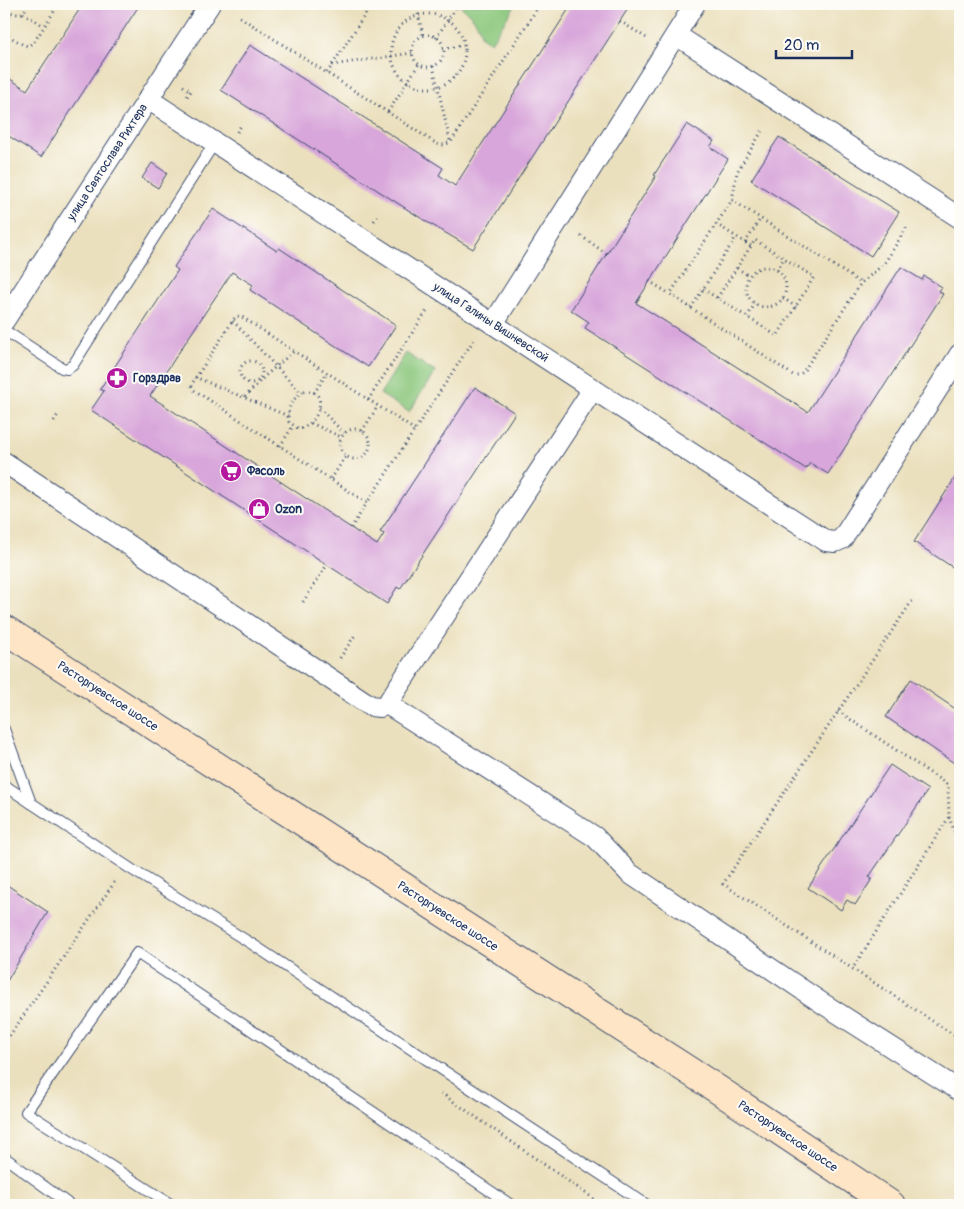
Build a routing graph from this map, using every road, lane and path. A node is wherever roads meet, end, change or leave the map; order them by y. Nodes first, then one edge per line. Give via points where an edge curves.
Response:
1 (7, 4) edge
2 (27, 4) edge
3 (59, 4) edge
4 (210, 4) edge
5 (372, 4) edge
6 (416, 4) edge
7 (458, 4) edge
8 (540, 4) edge
9 (695, 4) edge
10 (12, 13) junction
11 (23, 13) junction
12 (418, 16) junction
13 (240, 17) dead end
14 (447, 20) junction
15 (4, 25) edge
16 (44, 26) junction
17 (4, 33) edge
18 (676, 35) junction
19 (422, 36) junction
20 (436, 38) junction
21 (464, 45) junction
22 (443, 49) junction
23 (412, 53) junction
24 (392, 56) junction
25 (419, 64) junction
26 (332, 65) junction
27 (433, 66) junction
28 (327, 73) junction
29 (408, 81) junction
30 (438, 86) junction
31 (148, 99) junction
32 (388, 112) junction
33 (762, 131) dead end
34 (215, 142) junction
35 (451, 142) junction
36 (732, 200) junction
37 (761, 218) junction
38 (960, 218) edge
39 (716, 224) junction
40 (908, 225) dead end
41 (580, 236) dead end
42 (736, 237) junction
43 (746, 243) junction
44 (751, 246) junction
45 (607, 254) dead end
46 (784, 258) junction
47 (737, 268) junction
48 (777, 271) junction
49 (749, 276) junction
50 (649, 281) dead end
51 (862, 283) junction
52 (702, 289) junction
53 (670, 294) junction
54 (717, 298) junction
55 (783, 298) junction
56 (755, 304) junction
57 (796, 306) junction
58 (429, 308) dead end
59 (690, 308) junction
60 (747, 317) junction
61 (4, 320) edge
62 (232, 321) junction
63 (493, 324) junction
64 (4, 330) edge
65 (475, 338) dead end
66 (294, 351) junction
67 (960, 354) edge
68 (276, 366) junction
69 (327, 373) junction
70 (196, 377) junction
71 (260, 379) junction
72 (593, 388) junction
73 (302, 393) junction
74 (314, 393) junction
75 (245, 397) junction
76 (368, 400) junction
77 (378, 406) junction
78 (319, 408) junction
79 (59, 414) dead end
80 (288, 416) junction
81 (54, 421) dead end
82 (311, 423) junction
83 (293, 426) junction
84 (415, 430) junction
85 (362, 431) junction
86 (344, 433) junction
87 (341, 437) junction
88 (280, 446) junction
89 (346, 456) junction
90 (4, 462) edge
91 (331, 479) junction
92 (367, 503) junction
93 (351, 528) dead end
94 (327, 565) dead end
95 (912, 601) dead end
96 (303, 602) dead end
97 (4, 629) edge
98 (387, 704) junction
99 (838, 711) junction
100 (4, 730) edge
101 (4, 785) edge
102 (31, 803) junction
103 (949, 817) junction
104 (960, 847) edge
105 (119, 876) dead end
106 (853, 968) junction
107 (960, 1039) edge
108 (4, 1044) edge
109 (960, 1091) edge
110 (4, 1157) edge
111 (70, 1205) edge
112 (172, 1205) edge
113 (511, 1205) edge
114 (644, 1205) edge
115 (890, 1205) edge

1 - 10 path
2 - 11 path
3 - 16 path
4 - 31 street, улица Святослава Рихтера
5 - 26 path
6 - 12 path
7 - 14 path
8 - 35 path
9 - 18 street
10 - 11 path
10 - 15 path
11 - 16 path
12 - 14 path via 440,16
12 - 19 path
12 - 24 path via 407,20 396,32
13 - 28 path
14 - 20 path
14 - 21 path via 454,24
16 - 17 path via 28,46
18 - 38 street
18 - 63 street
19 - 20 path
19 - 23 path via 414,43
20 - 22 path
21 - 22 path
21 - 30 path via 460,70 448,82
22 - 27 path via 441,59
23 - 24 path
23 - 25 path
24 - 26 path
24 - 29 path via 393,64 402,78
25 - 27 path
25 - 29 path
26 - 28 path
27 - 30 path
28 - 32 path
29 - 30 path via 416,86
29 - 32 path
30 - 35 path
31 - 34 street, улица Галины Вишневской
31 - 61 street, улица Святослава Рихтера
32 - 35 path via 437,144
33 - 36 path via 737,172
34 - 63 street, улица Галины Вишневской
34 - 64 lane via 68,369
36 - 37 path
36 - 39 path
37 - 43 path
37 - 51 path
39 - 42 path
39 - 53 path
40 - 51 path via 884,264
41 - 45 path
42 - 43 path
42 - 52 path
43 - 44 path
44 - 46 path via 755,240
44 - 47 path
46 - 48 path
46 - 57 path via 814,277
47 - 49 path
47 - 54 path
48 - 49 path via 764,267
48 - 55 path via 786,281
49 - 56 path via 747,294
50 - 53 path
51 - 59 path via 799,375
52 - 54 path
52 - 59 path
53 - 59 path
54 - 60 path
55 - 56 path via 768,308
55 - 57 path
56 - 60 path
57 - 60 path via 777,336
58 - 76 path
62 - 66 path via 237,316 242,318
62 - 68 path
62 - 70 path
63 - 72 street, улица Галины Вишневской
65 - 84 path
66 - 68 path
66 - 69 path
67 - 72 street, улица Галины Вишневской via 842,539 835,542 826,541
68 - 71 path
68 - 73 path
69 - 74 path
69 - 76 path
70 - 75 path
70 - 88 path via 192,386 194,390
71 - 71 path via 257,364 252,362 242,366 240,371 244,381 249,383
71 - 75 path
72 - 98 street
73 - 74 path
73 - 80 path via 292,402
74 - 78 path via 319,400
75 - 80 path
76 - 77 path
77 - 84 path
77 - 85 path
78 - 82 path
78 - 86 path
79 - 81 path
80 - 83 path
82 - 83 path via 299,429
82 - 87 path
83 - 88 path
84 - 92 path
85 - 86 path via 354,428
85 - 89 path via 369,439 367,452 356,459
86 - 87 path
87 - 89 path via 340,448
88 - 91 path
89 - 91 path
90 - 98 street via 371,706
91 - 92 path
92 - 93 path
94 - 96 path
95 - 99 path
97 - 115 main road, Расторгуевское шоссе
98 - 109 street via 595,837 629,873
99 - 103 path via 948,786
99 - 106 path via 723,884
100 - 102 lane
101 - 102 lane
102 - 114 lane via 252,944
103 - 104 path
103 - 106 path
105 - 108 path
106 - 107 path
110 - 111 lane
112 - 113 lane via 26,1112 137,953

